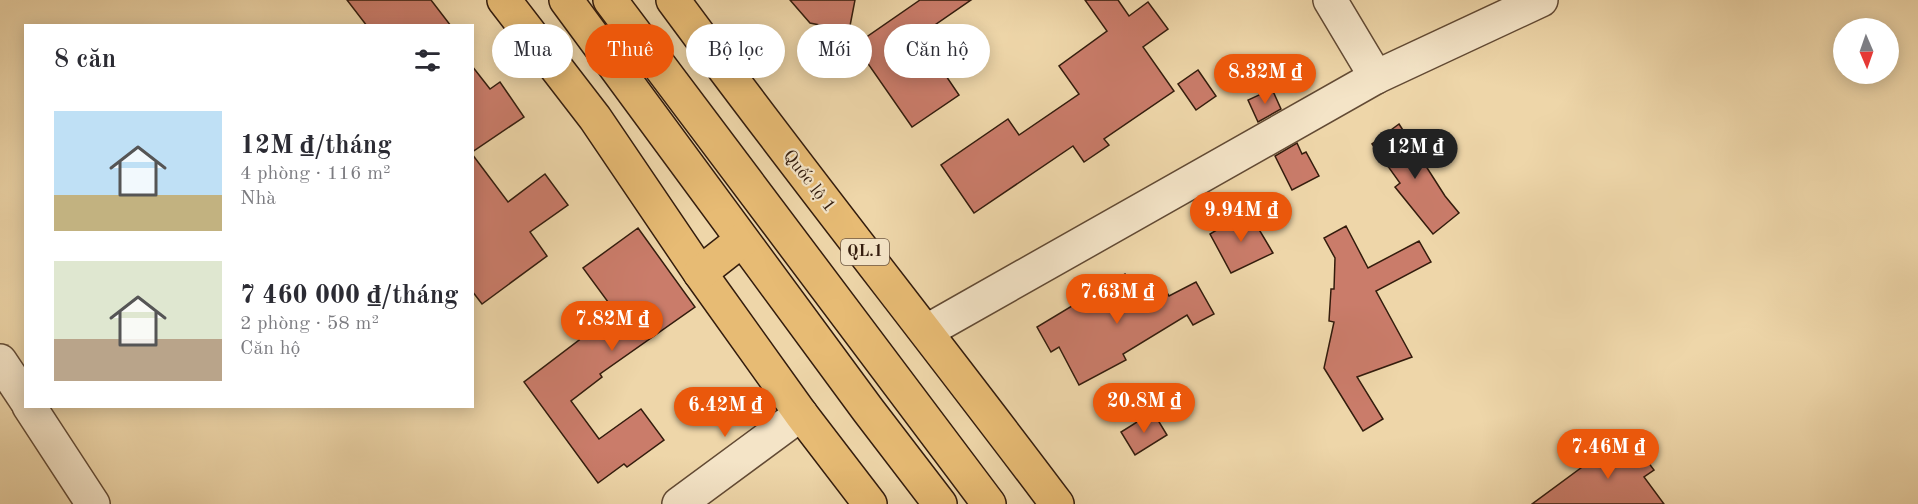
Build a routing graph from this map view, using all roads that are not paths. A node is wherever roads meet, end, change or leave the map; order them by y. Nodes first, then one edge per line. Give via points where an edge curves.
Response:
1 (504, 0) edge
2 (566, 0) edge
3 (610, 0) edge
4 (673, 0) edge
5 (1330, 0) edge
6 (1541, 0) edge
7 (1376, 77) junction
8 (632, 90) junction
9 (595, 118) junction
10 (742, 240) junction
11 (700, 273) junction
12 (927, 331) junction
13 (0, 361) edge
14 (24, 397) edge
15 (30, 408) edge
16 (801, 414) junction
17 (93, 504) edge
18 (680, 504) edge
19 (870, 504) edge
20 (940, 504) edge
21 (989, 504) edge
22 (1057, 504) edge

1 - 9 highway
2 - 8 highway
3 - 21 highway, QL.1
4 - 12 highway, Quốc lộ 1 / QL.1
5 - 7 street
6 - 7 street
7 - 12 street
8 - 9 highway
8 - 10 highway
9 - 11 highway
10 - 11 highway
10 - 20 highway
11 - 16 highway
12 - 22 highway, Quốc lộ 1 / QL.1
13 - 14 street
15 - 17 street
16 - 18 street
16 - 19 highway

